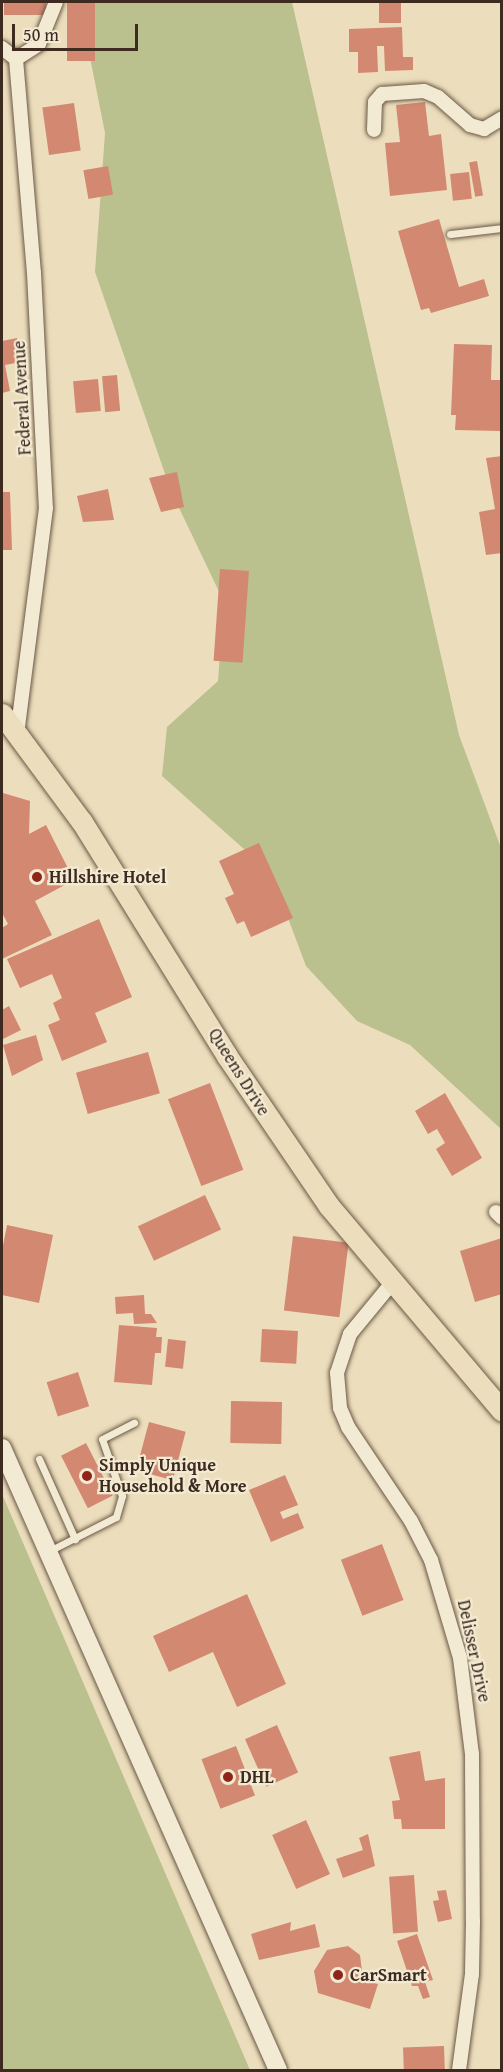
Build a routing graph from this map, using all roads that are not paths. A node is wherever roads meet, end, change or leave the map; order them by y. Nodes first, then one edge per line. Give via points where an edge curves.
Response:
1 (56, 2) edge
2 (2, 48) edge
3 (16, 59) junction
4 (501, 118) edge
5 (374, 130) dead end
6 (501, 228) edge
7 (450, 234) dead end
8 (2, 714) edge
9 (17, 734) junction
10 (392, 1283) junction
11 (501, 1411) edge
12 (134, 1423) dead end
13 (2, 1448) edge
14 (39, 1459) dead end
15 (75, 1539) junction
16 (49, 1551) junction
17 (278, 2070) edge
18 (459, 2070) edge

1 - 3 street via 39,44
2 - 3 street
3 - 9 street, Federal Avenue via 34,273 46,508
4 - 5 street via 484,129 470,125 424,91 382,94 375,102
6 - 7 lane
8 - 9 main road, Queens Drive
9 - 10 main road, Queens Drive via 82,822 292,1155 339,1221
10 - 11 main road, Queens Drive
10 - 18 street, Delisser Drive via 350,1334 337,1373 340,1408 348,1427 411,1521 431,1560 460,1658 472,1754 473,1921 472,1974
12 - 15 lane via 102,1439 101,1445 122,1496 120,1510 110,1522
13 - 16 main road
14 - 15 lane
15 - 16 lane
16 - 17 main road

